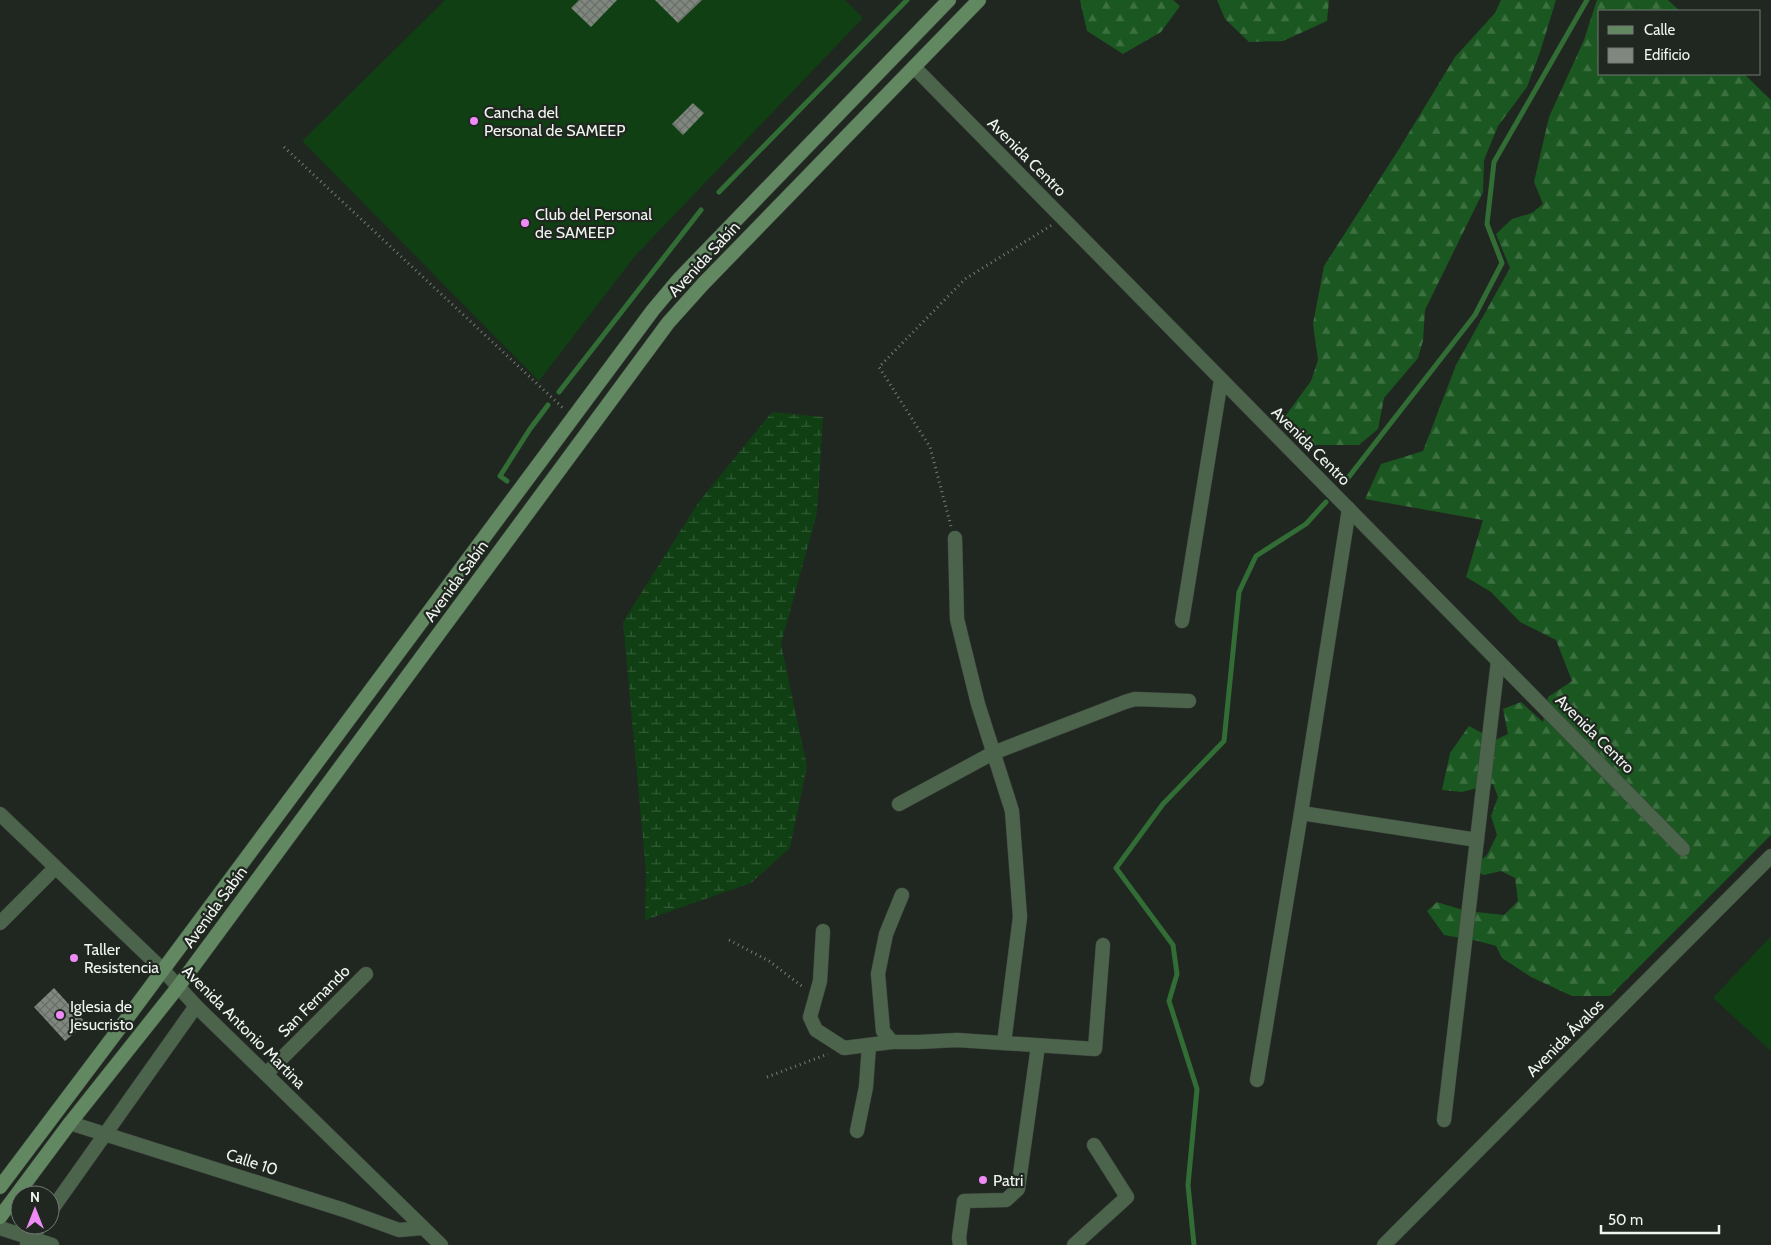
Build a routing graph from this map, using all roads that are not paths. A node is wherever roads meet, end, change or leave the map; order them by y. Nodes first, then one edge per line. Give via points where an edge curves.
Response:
1 (949, 0) edge
2 (978, 0) edge
3 (914, 67) junction
4 (1221, 380) junction
5 (1349, 509) junction
6 (955, 538) road end
7 (1182, 621) dead end
8 (1498, 660) junction
9 (1189, 701) dead end
10 (993, 753) junction
11 (899, 804) dead end
12 (1302, 813) junction
13 (0, 814) edge
14 (1477, 840) junction
15 (1684, 849) dead end
16 (1771, 856) edge
17 (55, 868) junction
18 (902, 895) dead end
19 (0, 923) edge
20 (823, 931) dead end
21 (1103, 945) dead end
22 (162, 970) junction
23 (366, 974) dead end
24 (178, 987) junction
25 (196, 1006) junction
26 (892, 1042) junction
27 (1004, 1043) junction
28 (869, 1045) junction
29 (1038, 1046) junction
30 (266, 1074) junction
31 (1257, 1080) dead end
32 (1444, 1120) dead end
33 (70, 1123) junction
34 (857, 1130) dead end
35 (105, 1133) junction
36 (1094, 1145) dead end
37 (0, 1186) edge
38 (60, 1198) edge
39 (0, 1217) edge
40 (0, 1228) edge
41 (423, 1228) junction
42 (29, 1242) edge
43 (52, 1245) edge
44 (441, 1245) edge
45 (960, 1245) edge
46 (1074, 1245) edge
47 (1384, 1245) edge

1 - 22 main road, Avenida Sabín via 679,279 653,310
2 - 3 main road, Avenida Sabín
3 - 4 street, Avenida Centro
3 - 24 main road, Avenida Sabín via 668,324
4 - 5 street, Avenida Centro
4 - 7 street
5 - 8 street, Avenida Centro
5 - 12 street
6 - 10 street via 957,619
8 - 14 street
8 - 15 street, Avenida Centro
9 - 10 street via 1135,699
10 - 11 street
10 - 27 street via 1012,812 1020,917
12 - 14 street
12 - 31 street
13 - 17 street, Avenida Antonio Martina
14 - 32 street
16 - 47 street, Avenida Ávalos
17 - 19 street
17 - 22 street, Avenida Antonio Martina
18 - 26 street via 886,934 878,974 883,1031
20 - 28 street via 820,981 810,1017 816,1030 844,1048
21 - 29 street via 1095,1049
22 - 24 street, Avenida Antonio Martina
22 - 37 main road, Avenida Sabín
23 - 30 street, San Fernando
24 - 25 street, Avenida Antonio Martina
24 - 33 main road, Avenida Sabín
25 - 30 street, Avenida Antonio Martina
25 - 35 street
26 - 27 street via 957,1040
26 - 28 street
27 - 29 street
28 - 34 street via 866,1087
29 - 45 street via 1018,1189 1006,1200 964,1201
30 - 41 street, Avenida Antonio Martina
33 - 35 street, Calle 10
33 - 39 main road, Avenida Sabín
35 - 38 street
35 - 41 street, Calle 10 via 399,1230
36 - 46 street via 1127,1197
40 - 42 street
41 - 44 street, Avenida Antonio Martina
42 - 43 street

